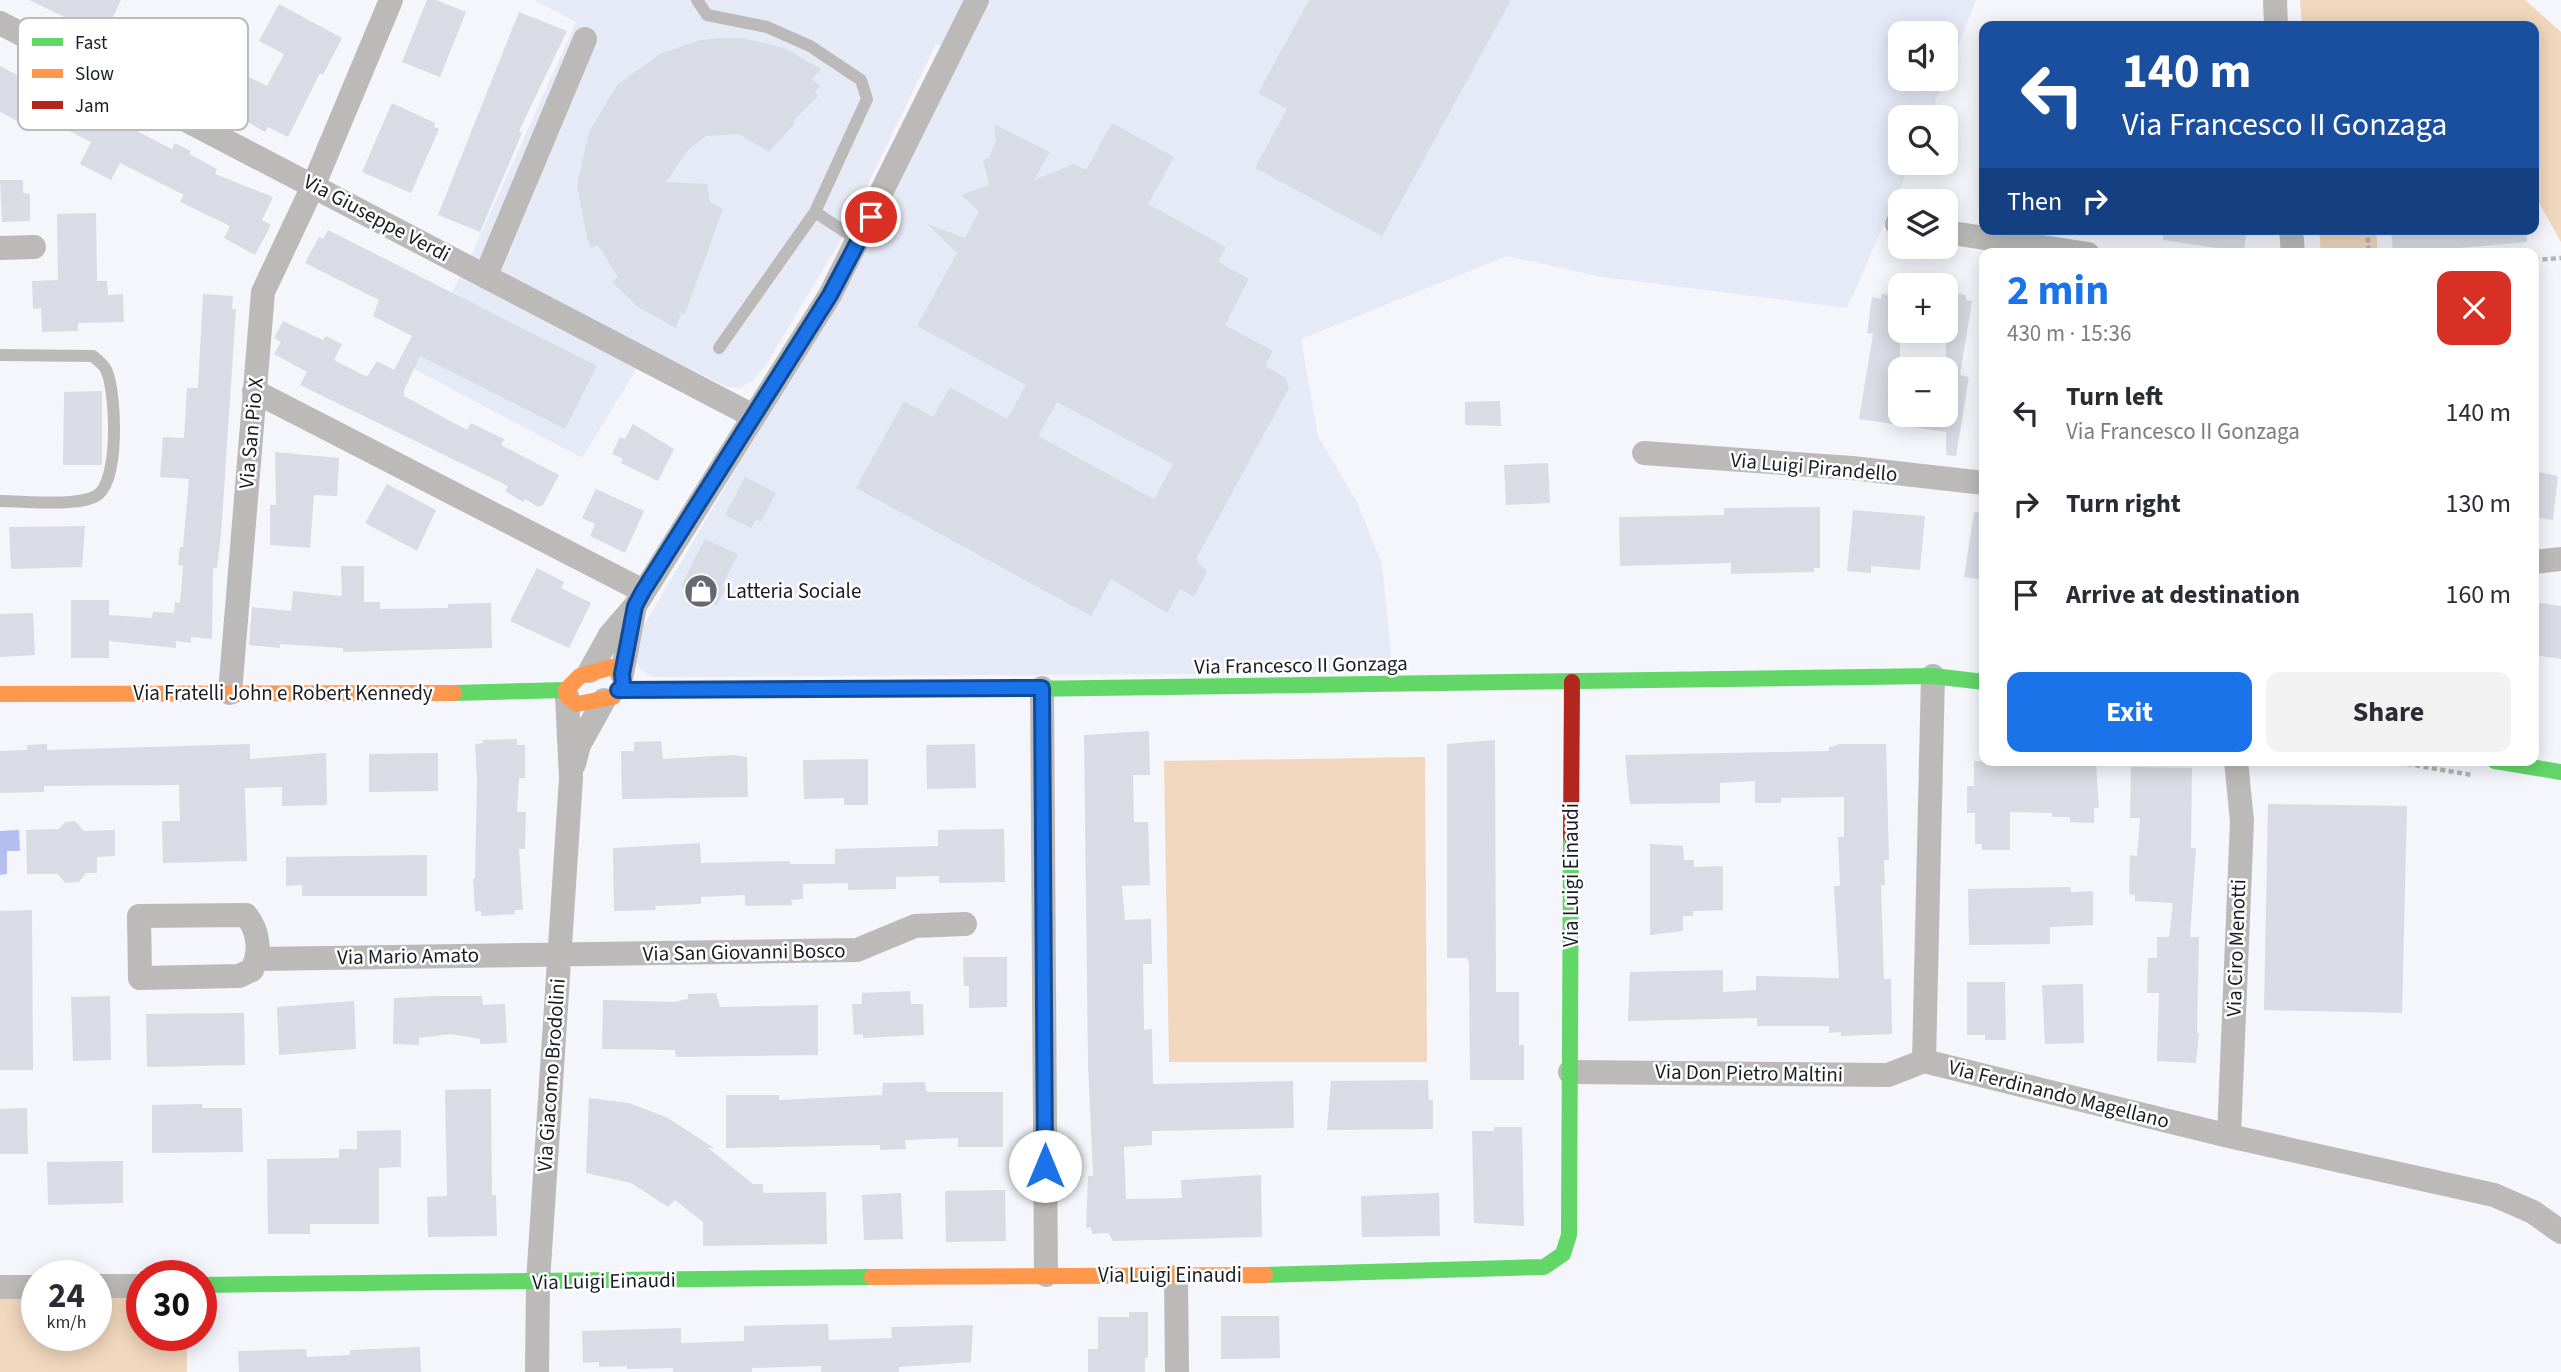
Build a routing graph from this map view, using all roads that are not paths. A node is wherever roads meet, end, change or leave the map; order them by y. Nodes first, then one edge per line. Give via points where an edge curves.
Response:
1 (391, 0) edge
2 (697, 0) edge
3 (977, 0) edge
4 (0, 23) edge
5 (18, 32) edge
6 (585, 39) dead end
7 (209, 130) edge
8 (314, 184) junction
9 (816, 212) junction
10 (1958, 234) edge
11 (860, 241) junction
12 (34, 247) dead end
13 (0, 248) edge
14 (2049, 248) edge
15 (486, 275) junction
16 (719, 348) dead end
17 (0, 355) edge
18 (254, 391) junction
19 (753, 416) junction
20 (1644, 453) dead end
21 (1979, 481) edge
22 (0, 501) edge
23 (2561, 559) edge
24 (2539, 561) edge
25 (639, 599) junction
26 (590, 671) junction
27 (1933, 676) junction
28 (1979, 681) edge
29 (1572, 682) junction
30 (615, 688) junction
31 (1042, 688) junction
32 (230, 692) junction
33 (566, 693) junction
34 (0, 694) edge
35 (2236, 766) edge
36 (2524, 766) edge
37 (2561, 772) edge
38 (571, 778) junction
39 (965, 924) dead end
40 (559, 954) junction
41 (257, 959) junction
42 (1924, 1061) junction
43 (1570, 1072) junction
44 (2229, 1136) junction
45 (2561, 1232) edge
46 (1046, 1275) junction
47 (1176, 1277) junction
48 (537, 1282) junction
49 (217, 1285) edge
50 (0, 1287) edge
51 (21, 1287) edge
52 (537, 1372) edge
53 (1177, 1372) edge

1 - 8 street, Via San Pio X
2 - 9 lane via 707,15 767,27 810,47 861,80 867,99
3 - 11 street
4 - 5 street, Via Giuseppe Verdi
6 - 15 street
7 - 8 street, Via Giuseppe Verdi
8 - 15 street, Via Giuseppe Verdi
8 - 18 street, Via San Pio X via 263,292
9 - 11 lane
9 - 16 lane
10 - 14 street
11 - 19 street
12 - 13 street
15 - 19 street, Via Giuseppe Verdi
17 - 22 lane via 93,356 106,368 112,388 113,454 100,494 85,501
18 - 25 street
18 - 32 street, Via San Pio X
19 - 25 street
20 - 21 street, Via Luigi Pirandello
23 - 24 street
25 - 26 street via 610,635
25 - 30 street
26 - 30 street, Via Francesco II Gonzaga via 612,667
26 - 33 street via 570,683
27 - 28 street, Via Francesco II Gonzaga
27 - 29 street, Via Francesco II Gonzaga
27 - 42 street, Via Ferdinando Magellano
29 - 31 street, Via Francesco II Gonzaga
29 - 43 street, Via Luigi Einaudi
30 - 31 street, Via Francesco II Gonzaga
30 - 33 street, Via Francesco II Gonzaga via 577,704
30 - 38 street via 579,746
31 - 46 street
32 - 33 street, Via Fratelli John e Robert Kennedy
32 - 34 street, Via Fratelli John e Robert Kennedy
33 - 38 street
35 - 44 street, Via Ciro Menotti via 2242,821
36 - 37 street
38 - 40 street, Via Giacomo Brodolini
39 - 40 street, Via San Giovanni Bosco via 915,926 857,950
40 - 41 street, Via Mario Amato
40 - 48 street, Via Giacomo Brodolini
41 - 41 street via 256,927 246,915 139,916 141,978 239,976 252,970
42 - 43 street, Via Don Pietro Maltini via 1888,1075
42 - 44 street, Via Ferdinando Magellano
43 - 47 street, Via Luigi Einaudi via 1569,1236 1563,1254 1544,1267
44 - 45 street, Via Ferdinando Magellano via 2494,1195 2533,1212
46 - 47 street, Via Luigi Einaudi
46 - 48 street, Via Luigi Einaudi
47 - 53 street
48 - 49 street, Via Luigi Einaudi
48 - 52 street, Via Giacomo Brodolini
50 - 51 street

